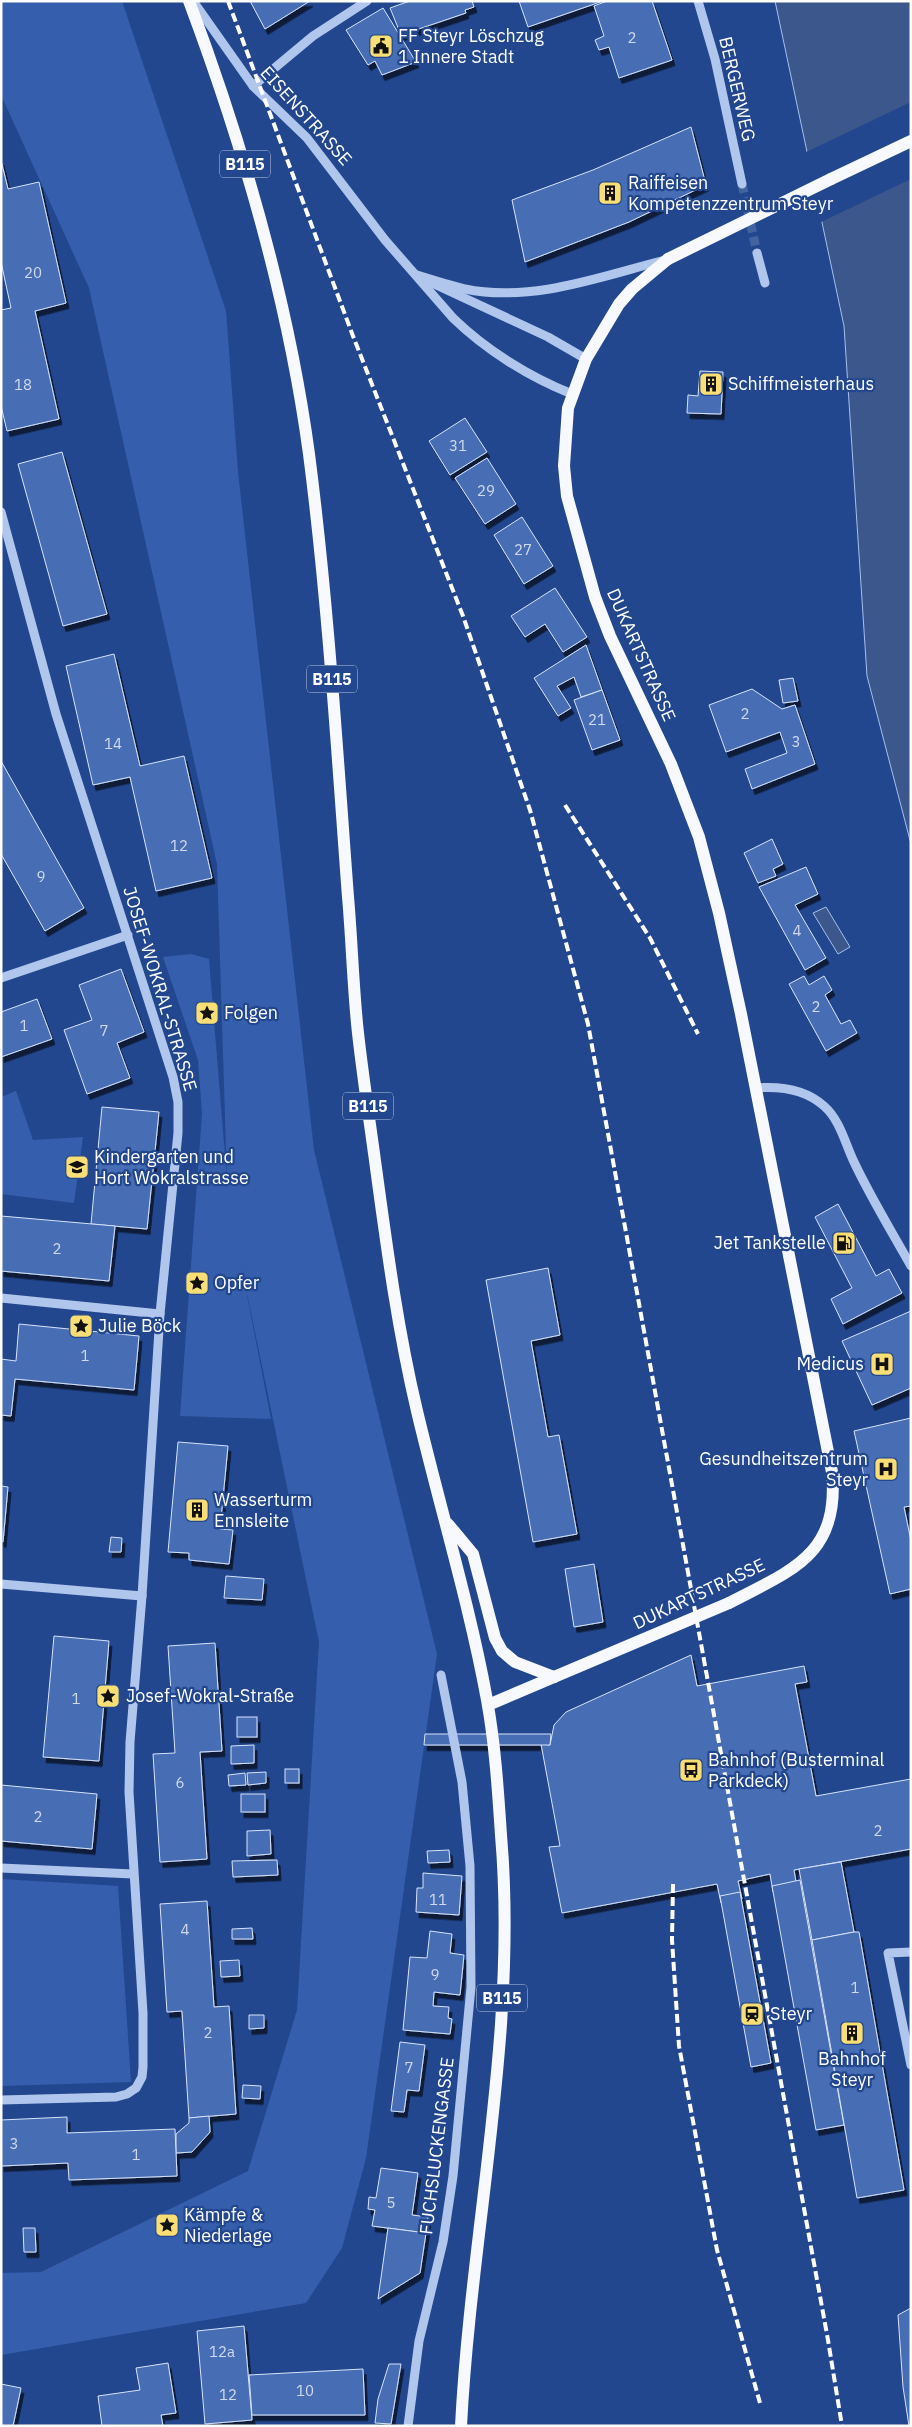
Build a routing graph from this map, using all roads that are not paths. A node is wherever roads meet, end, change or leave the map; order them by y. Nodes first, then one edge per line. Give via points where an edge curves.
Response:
1 (191, 1) edge
2 (367, 1) edge
3 (698, 1) edge
4 (253, 86) junction
5 (911, 141) edge
6 (742, 184) tunnel mouth
7 (758, 253) tunnel mouth
8 (668, 259) junction
9 (417, 275) junction
10 (764, 283) dead end
11 (586, 359) junction
12 (572, 394) junction
13 (1, 512) edge
14 (128, 935) junction
15 (1, 978) edge
16 (756, 1088) junction
17 (911, 1266) edge
18 (1, 1298) edge
19 (160, 1314) junction
20 (445, 1520) junction
21 (1, 1584) edge
22 (142, 1596) junction
23 (441, 1675) dead end
24 (554, 1677) junction
25 (488, 1705) junction
26 (1, 1868) edge
27 (133, 1874) junction
28 (911, 1952) edge
29 (911, 2065) edge
30 (1, 2100) edge
31 (408, 2426) edge
32 (461, 2426) edge

1 - 4 street, EISENSTRASSE
1 - 20 main road, EISENSTRASSE / B115 via 247,173 287,330 308,449 333,697 358,1030 387,1250 417,1412
2 - 4 street via 313,36
3 - 6 street, BERGERWEG via 715,59
4 - 9 street, EISENSTRASSE via 307,138 385,240
5 - 8 main road, DUKARTSTRASSE, bridge
7 - 10 street
8 - 9 street via 567,285 524,292 466,289
8 - 11 main road, DUKARTSTRASSE via 619,304
9 - 11 street, EISENSTRASSE via 548,337
9 - 12 street, EISENSTRASSE via 464,329 531,375
11 - 12 main road, DUKARTSTRASSE
12 - 16 main road, DUKARTSTRASSE via 564,436 564,466 574,528 610,636 671,764 699,837
13 - 14 street, JOSEF-WOKRAL-STRASSE via 56,714
14 - 15 street
14 - 19 street, JOSEF-WOKRAL-STRASSE via 178,1102 178,1133
16 - 17 street via 790,1089 809,1095 835,1118 854,1162
16 - 24 main road, DUKARTSTRASSE, bridge via 832,1472 833,1502 827,1530 819,1545 806,1558 729,1604
18 - 19 street
19 - 22 street, JOSEF-WOKRAL-STRASSE
20 - 24 main road via 473,1554 495,1638 502,1651 515,1662
20 - 25 main road, B115 via 468,1607
21 - 22 street
22 - 27 street, JOSEF-WOKRAL-STRASSE via 130,1742
23 - 31 street, FUCHSLUCKENGASSE via 462,1782 470,1866 471,1987 454,2176 443,2242 419,2341
24 - 25 main road, DUKARTSTRASSE
25 - 32 main road, B115 via 502,1842 503,1974 494,2099
26 - 27 street
27 - 30 street, JOSEF-WOKRAL-STRASSE via 144,2067 136,2088 116,2097
28 - 29 street via 888,1953

